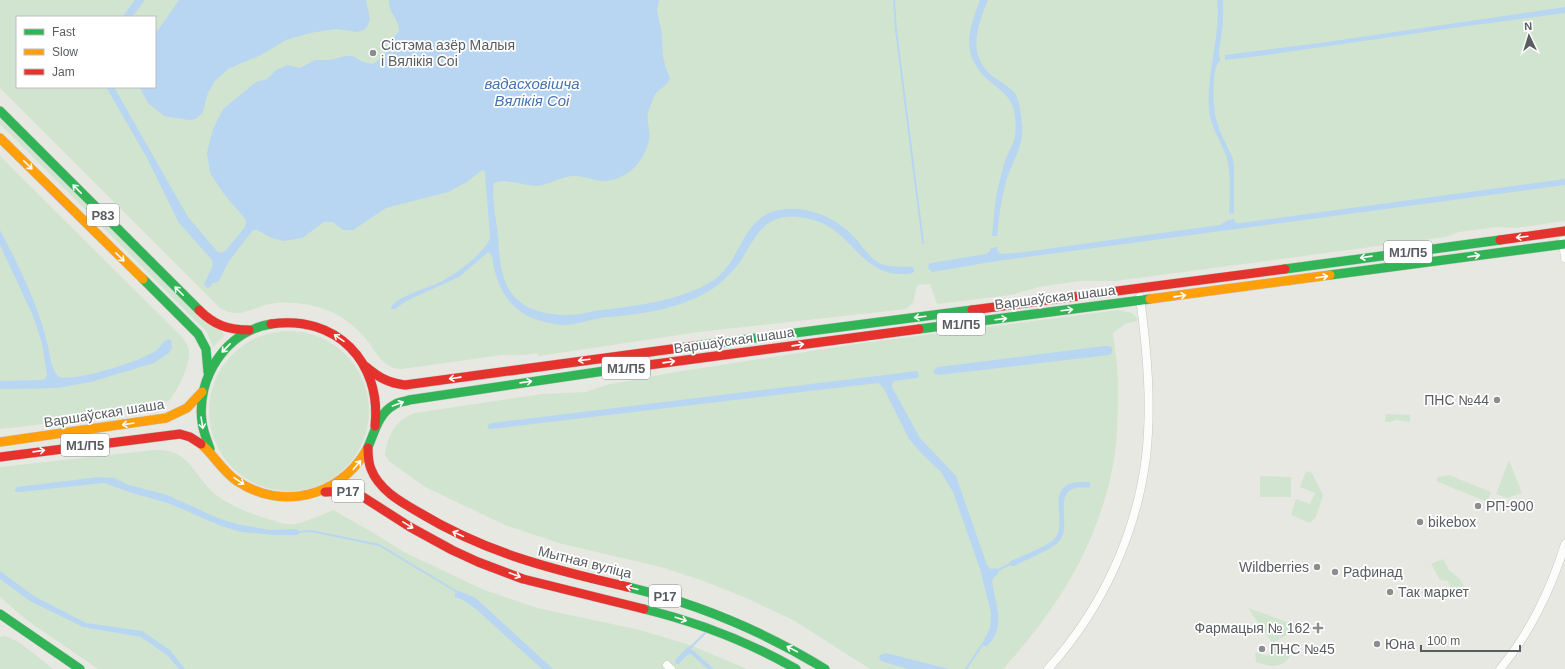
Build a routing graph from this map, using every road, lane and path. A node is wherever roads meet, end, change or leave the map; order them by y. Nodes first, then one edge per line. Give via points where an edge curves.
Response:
1 (0, 111) edge
2 (0, 138) edge
3 (1563, 231) edge
4 (1564, 244) edge
5 (1565, 258) edge
6 (1139, 288) junction
7 (1141, 301) junction
8 (250, 330) junction
9 (365, 366) junction
10 (208, 372) junction
11 (202, 392) junction
12 (374, 432) junction
13 (0, 442) edge
14 (368, 448) junction
15 (212, 453) junction
16 (0, 457) edge
17 (318, 492) junction
18 (1565, 544) edge
19 (0, 614) edge
20 (80, 669) edge
21 (796, 669) edge
22 (825, 669) edge
23 (1048, 669) edge
24 (1500, 669) edge

8 -> 1 main road, Р83 via 222,328 206,318
2 -> 10 main road, Р83 via 194,329 207,353
3 - 4 street
3 -> 6 main road, Варшаўская шаша / М1/П5
4 - 5 street
7 -> 4 main road, Варшаўская шаша / М1/П5
6 - 7 street
6 -> 9 main road, Варшаўская шаша / М1/П5 via 405,385 381,379
12 -> 7 main road, Варшаўская шаша / М1/П5 via 392,406 409,400 587,373
7 - 23 street via 1148,419 1146,457 1137,504 1112,574 1077,634
9 -> 8 main road, Варшаўская шаша / М1/П5 via 340,338 318,327 286,321
8 -> 10 main road, Варшаўская шаша / М1/П5 via 225,348
9 - 12 main road, Варшаўская шаша / М1/П5 via 376,398
10 - 11 main road, Варшаўская шаша / М1/П5
11 -> 13 main road, Варшаўская шаша / М1/П5 via 192,406 180,414 166,418
11 -> 15 main road, Варшаўская шаша / М1/П5 via 201,424
12 - 14 main road, Варшаўская шаша / М1/П5
17 -> 14 main road, Варшаўская шаша / М1/П5 via 334,485 347,475
22 -> 14 main road, Мытная вуліца / Р17 via 769,637 698,607 661,595 535,564 494,550 447,528 400,501 382,486 371,471
16 -> 15 main road, Варшаўская шаша / М1/П5 via 180,434 199,441
15 -> 17 main road, Варшаўская шаша / М1/П5 via 222,468 251,489 285,497 302,497
17 -> 21 main road, Р17 via 353,492 430,538 478,562 523,578 687,620 748,644
18 - 24 street via 1552,581 1533,619
19 - 20 main road

